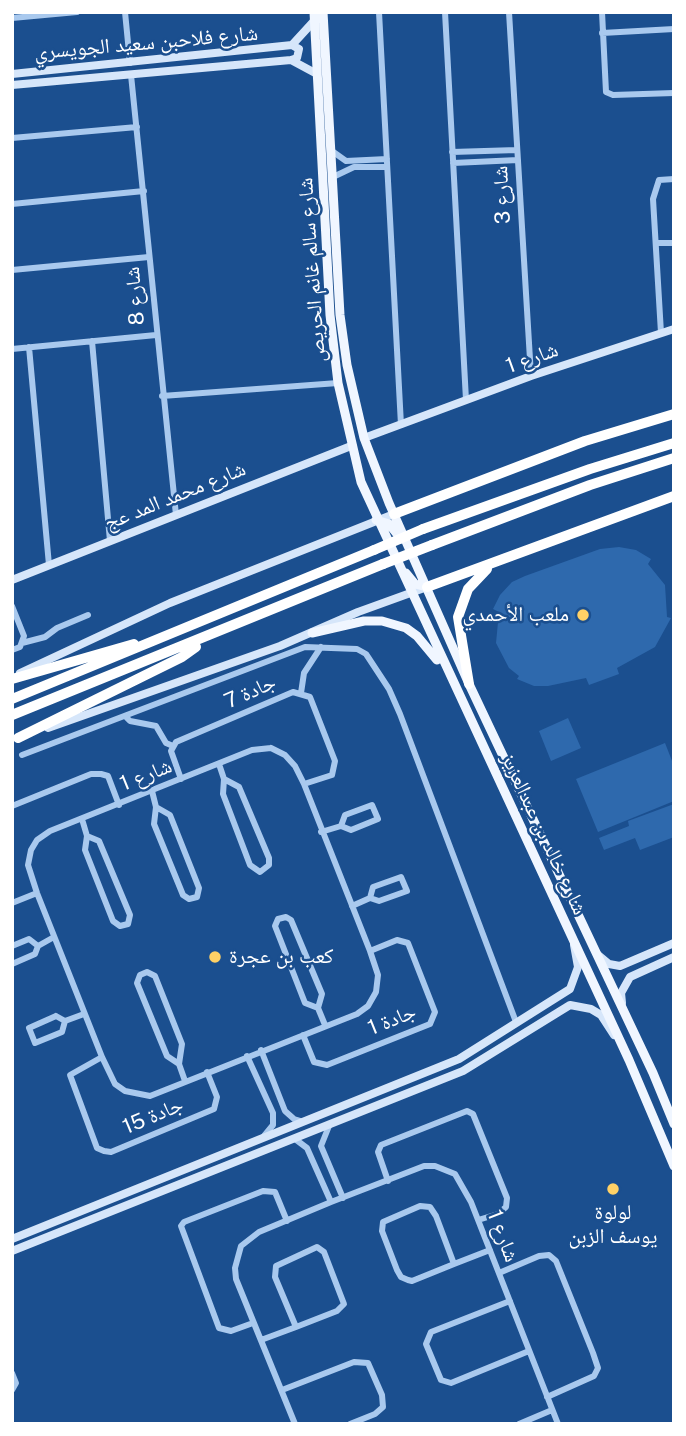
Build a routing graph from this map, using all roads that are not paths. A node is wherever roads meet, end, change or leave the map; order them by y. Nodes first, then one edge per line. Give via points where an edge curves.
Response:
1 (77, 12) edge
2 (125, 12) edge
3 (323, 12) edge
4 (379, 12) edge
5 (445, 12) edge
6 (509, 12) edge
7 (602, 12) edge
8 (13, 16) edge
9 (314, 17) edge
10 (674, 29) edge
11 (602, 33) junction
12 (292, 45) junction
13 (292, 60) junction
14 (130, 63) junction
15 (59, 69) junction
16 (12, 74) edge
17 (317, 74) junction
18 (131, 75) junction
19 (59, 81) junction
20 (12, 85) edge
21 (674, 93) edge
22 (136, 127) junction
23 (12, 138) edge
24 (332, 150) junction
25 (517, 150) junction
26 (452, 152) junction
27 (387, 159) junction
28 (517, 160) junction
29 (453, 163) junction
30 (387, 167) junction
31 (333, 177) junction
32 (674, 179) edge
33 (144, 191) junction
34 (12, 204) edge
35 (656, 243) junction
36 (674, 243) edge
37 (149, 257) junction
38 (326, 257) junction
39 (339, 257) junction
40 (12, 270) edge
41 (674, 329) edge
42 (661, 333) junction
43 (156, 335) junction
44 (92, 341) junction
45 (29, 347) junction
46 (12, 349) edge
47 (531, 376) junction
48 (338, 383) junction
49 (162, 396) junction
50 (466, 400) junction
51 (674, 414) edge
52 (401, 425) junction
53 (364, 438) junction
54 (674, 443) edge
55 (351, 446) junction
56 (674, 458) edge
57 (674, 496) edge
58 (394, 514) junction
59 (176, 515) junction
60 (376, 520) junction
61 (385, 539) junction
62 (110, 541) junction
63 (415, 558) junction
64 (505, 558) junction
65 (49, 565) junction
66 (12, 580) edge
67 (427, 587) junction
68 (411, 593) junction
69 (12, 606) edge
70 (88, 615) dead end
71 (312, 633) junction
72 (208, 638) junction
73 (150, 641) junction
74 (22, 643) junction
75 (321, 647) junction
76 (12, 650) edge
77 (12, 678) edge
78 (469, 684) junction
79 (455, 687) junction
80 (301, 693) junction
81 (12, 699) edge
82 (12, 715) edge
83 (125, 716) junction
84 (15, 739) edge
85 (173, 746) junction
86 (22, 755) dead end
87 (219, 764) junction
88 (181, 779) junction
89 (224, 779) junction
90 (304, 784) junction
91 (520, 789) junction
92 (152, 791) junction
93 (507, 797) junction
94 (119, 805) junction
95 (12, 806) edge
96 (156, 807) junction
97 (82, 819) junction
98 (341, 826) junction
99 (321, 832) junction
100 (87, 836) junction
101 (37, 893) junction
102 (370, 898) junction
103 (12, 903) edge
104 (352, 906) junction
105 (54, 936) junction
106 (573, 938) junction
107 (674, 943) edge
108 (12, 946) edge
109 (38, 946) junction
110 (593, 950) junction
111 (370, 951) junction
112 (642, 957) junction
113 (674, 957) edge
114 (12, 964) edge
115 (647, 969) junction
116 (558, 996) junction
117 (318, 1008) junction
118 (563, 1008) junction
119 (84, 1014) junction
120 (622, 1014) junction
121 (65, 1021) junction
122 (516, 1022) junction
123 (325, 1026) junction
124 (303, 1035) junction
125 (261, 1050) junction
126 (247, 1056) junction
127 (102, 1057) junction
128 (629, 1060) junction
129 (179, 1064) junction
130 (207, 1072) junction
131 (185, 1081) junction
132 (403, 1081) junction
133 (379, 1091) junction
134 (407, 1093) junction
135 (384, 1102) junction
136 (304, 1122) junction
137 (674, 1124) edge
138 (329, 1126) junction
139 (262, 1137) junction
140 (295, 1139) junction
141 (674, 1166) edge
142 (189, 1167) junction
143 (171, 1175) junction
144 (194, 1179) junction
145 (388, 1181) junction
146 (177, 1186) junction
147 (343, 1198) junction
148 (331, 1202) junction
149 (478, 1220) junction
150 (287, 1221) junction
151 (12, 1239) edge
152 (490, 1250) junction
153 (12, 1251) edge
154 (454, 1264) junction
155 (499, 1273) junction
156 (510, 1301) junction
157 (253, 1323) junction
158 (296, 1327) junction
159 (261, 1340) junction
160 (529, 1351) junction
161 (12, 1373) edge
162 (12, 1390) edge
163 (282, 1390) junction
164 (547, 1397) junction
165 (552, 1410) junction
166 (295, 1424) edge
167 (350, 1424) edge
168 (519, 1424) edge
169 (558, 1424) edge

1 - 8 street
2 - 14 street
3 - 24 main road, شارع سالم غانم الحريص
4 - 27 street
5 - 26 street
6 - 25 street, شارع 3
7 - 11 street
9 - 12 street
9 - 17 main road, شارع سالم غانم الحريص
10 - 11 street
11 - 21 street via 606,92
12 - 13 street via 299,49
12 - 14 street, شارع فلاحبن سعيد الجويسري
13 - 17 street
13 - 18 street, شارع فلاحبن سعيد الجويسري
14 - 15 street, شارع فلاحبن سعيد الجويسري
15 - 16 street, شارع فلاحبن سعيد الجويسري
15 - 19 street
17 - 38 main road, شارع سالم غانم الحريص
18 - 19 street, شارع فلاحبن سعيد الجويسري
18 - 22 street, شارع 8
19 - 20 street, شارع فلاحبن سعيد الجويسري
22 - 23 street
22 - 33 street, شارع 8
24 - 27 street via 346,161
24 - 31 main road, شارع سالم غانم الحريص
25 - 26 street
25 - 28 street, شارع 3
26 - 29 street
27 - 30 street
28 - 29 street
28 - 47 street, شارع 3
29 - 50 street
30 - 31 street via 354,167
30 - 52 street
31 - 39 main road, شارع سالم غانم الحريص
32 - 35 street via 659,180 654,187
33 - 34 street
33 - 37 street, شارع 8
35 - 36 street
35 - 42 street
37 - 40 street
37 - 43 street, شارع 8
38 - 39 main road via 332,261
38 - 48 main road, شارع سالم غانم الحريص
39 - 53 main road, شارع سالم غانم الحريص via 340,315
41 - 42 street, شارع 1
42 - 47 street, شارع 1
43 - 44 street
43 - 49 street, شارع 8
44 - 45 street
44 - 62 street
45 - 46 street
45 - 65 street
47 - 50 street, شارع 1
48 - 49 street
48 - 55 main road, شارع سالم غانم الحريص
49 - 59 street, شارع 8
50 - 52 street, شارع 1
51 - 58 highway via 585,441
52 - 53 street, شارع 1
53 - 58 main road, شارع سالم غانم الحريص
54 - 73 highway, bridge via 423,529
55 - 59 street, شارع محمد المد عج
55 - 60 main road, شارع سالم غانم الحريص
56 - 72 highway, bridge via 432,545
57 - 64 highway
58 - 60 street
58 - 63 main road, شارع خالد بن عبدالعزيز
59 - 62 street, شارع محمد المد عج
60 - 61 main road, شارع خالد بن عبدالعزيز
60 - 63 main road via 394,528
60 - 77 street via 170,603
61 - 67 main road via 411,581
61 - 68 main road, شارع خالد بن عبدالعزيز
62 - 65 street, شارع محمد المد عج
63 - 67 main road, شارع خالد بن عبدالعزيز
64 - 67 highway
64 - 78 highway via 480,574 460,607 458,628
65 - 66 street, شارع محمد المد عج
67 - 68 street
67 - 78 main road, شارع خالد بن عبدالعزيز
68 - 71 street
68 - 79 main road, شارع خالد بن عبدالعزيز
69 - 74 street via 24,636
70 - 74 street
71 - 79 main road via 365,621 406,628 426,644
71 - 84 street
72 - 82 highway
72 - 84 highway via 182,657
73 - 77 highway
73 - 81 highway
74 - 76 street
75 - 80 street via 304,673
75 - 83 street via 305,647
75 - 122 street via 357,649 366,654 389,689
78 - 91 main road, شارع خالد بن عبدالعزيز
79 - 93 main road, شارع خالد بن عبدالعزيز
80 - 85 street, جادة 7 via 293,692
80 - 90 street, جادة 7 via 310,697 335,761 332,775
83 - 85 street via 156,726
83 - 86 street
85 - 88 street
87 - 88 street, شارع 1
87 - 89 street
87 - 90 street, شارع 1 via 252,750 271,748 285,755
88 - 92 street, شارع 1
89 - 89 street via 223,794 250,864 260,872 269,865 269,858 239,787
90 - 99 street, شارع 1
91 - 93 main road via 509,789
91 - 110 main road, شارع خالد بن عبدالعزيز
92 - 94 street, شارع 1
92 - 96 street
93 - 106 main road, شارع خالد بن عبدالعزيز
94 - 95 street via 108,776 92,774
94 - 97 street, شارع 1
96 - 96 street via 154,824 183,895 197,897 199,888 170,816
97 - 100 street
97 - 101 street, شارع 1 via 37,840 27,865
98 - 98 street via 351,830 378,819 372,805 345,815
98 - 99 street
99 - 104 street, شارع 1
100 - 100 street via 85,850 113,922 128,924 130,915 99,841
101 - 103 street
101 - 105 street, شارع 1
102 - 102 street via 379,901 407,891 401,877 373,887
102 - 104 street
104 - 111 street, شارع 1
105 - 109 street
105 - 119 street, شارع 1
106 - 116 street via 578,967 575,980
106 - 128 main road, شارع خالد بن عبدالعزيز
107 - 112 street
108 - 109 street via 29,939
109 - 114 street via 35,954
110 - 112 street via 609,964 620,966
110 - 120 main road, شارع خالد بن عبدالعزيز
111 - 123 street, شارع 1 via 378,975 368,1006
111 - 124 street, جادة 1 via 397,940 408,943 435,1012 430,1024 327,1065 314,1062
112 - 115 street via 639,965
113 - 115 street
115 - 120 street via 624,982
116 - 118 street via 567,999
116 - 122 street
117 - 117 street via 322,994 291,920 278,919 275,926 306,1003
117 - 123 street
118 - 128 street via 581,1006 601,1015
118 - 134 street via 463,1071
119 - 121 street
119 - 127 street, شارع 1
120 - 137 main road, شارع خالد بن عبدالعزيز
121 - 121 street via 62,1032 35,1043 29,1028 56,1016
122 - 132 street via 458,1059
123 - 124 street, شارع 1
124 - 125 street, شارع 1
125 - 126 street, شارع 1
125 - 136 street via 285,1111
126 - 130 street, شارع 1
126 - 139 street via 273,1113 273,1125
127 - 130 street, جادة 15 via 70,1075 97,1148 104,1151 214,1109 217,1097
127 - 131 street, شارع 1 via 115,1084 136,1095 150,1096
128 - 141 main road, شارع خالد بن عبدالعزيز
129 - 129 street via 182,1044 155,976 147,972 137,983 167,1056
129 - 131 street
130 - 131 street, شارع 1
132 - 133 street
132 - 134 street via 402,1090
133 - 135 street via 391,1092
133 - 136 street
134 - 135 street
135 - 138 street
136 - 139 street
138 - 140 street
138 - 147 street via 321,1146
139 - 142 street
140 - 144 street
140 - 148 street via 307,1148
142 - 143 street
142 - 144 street via 188,1176
143 - 146 street via 178,1178
143 - 151 street
144 - 146 street
145 - 147 street, شارع 1
145 - 149 street, شارع 1 via 424,1166 444,1168 455,1174
145 - 149 street via 378,1152 381,1144 467,1111 473,1114 507,1198 506,1207
146 - 153 street
147 - 148 street, شارع 1
148 - 150 street, شارع 1
149 - 152 street, شارع 1
150 - 157 street, شارع 1 via 248,1239 237,1255 236,1279
150 - 157 street via 275,1192 263,1191 181,1226 219,1328 231,1331
152 - 154 street
152 - 155 street, شارع 1
154 - 154 street via 412,1281 401,1277 382,1231 383,1222 420,1206 430,1207
155 - 156 street, شارع 1
155 - 164 street via 549,1255 556,1261 593,1353 598,1368 594,1376
156 - 160 street, شارع 1
156 - 160 street via 431,1332 426,1344 441,1380 451,1383
157 - 159 street, شارع 1
158 - 158 street via 344,1304 324,1252 317,1247 276,1266 275,1277
158 - 159 street
159 - 163 street, شارع 1
160 - 164 street, شارع 1
161 - 162 street via 16,1383
163 - 166 street, شارع 1
163 - 167 street via 354,1362 368,1363 383,1407
164 - 165 street, شارع 1
165 - 168 street
165 - 169 street, شارع 1

